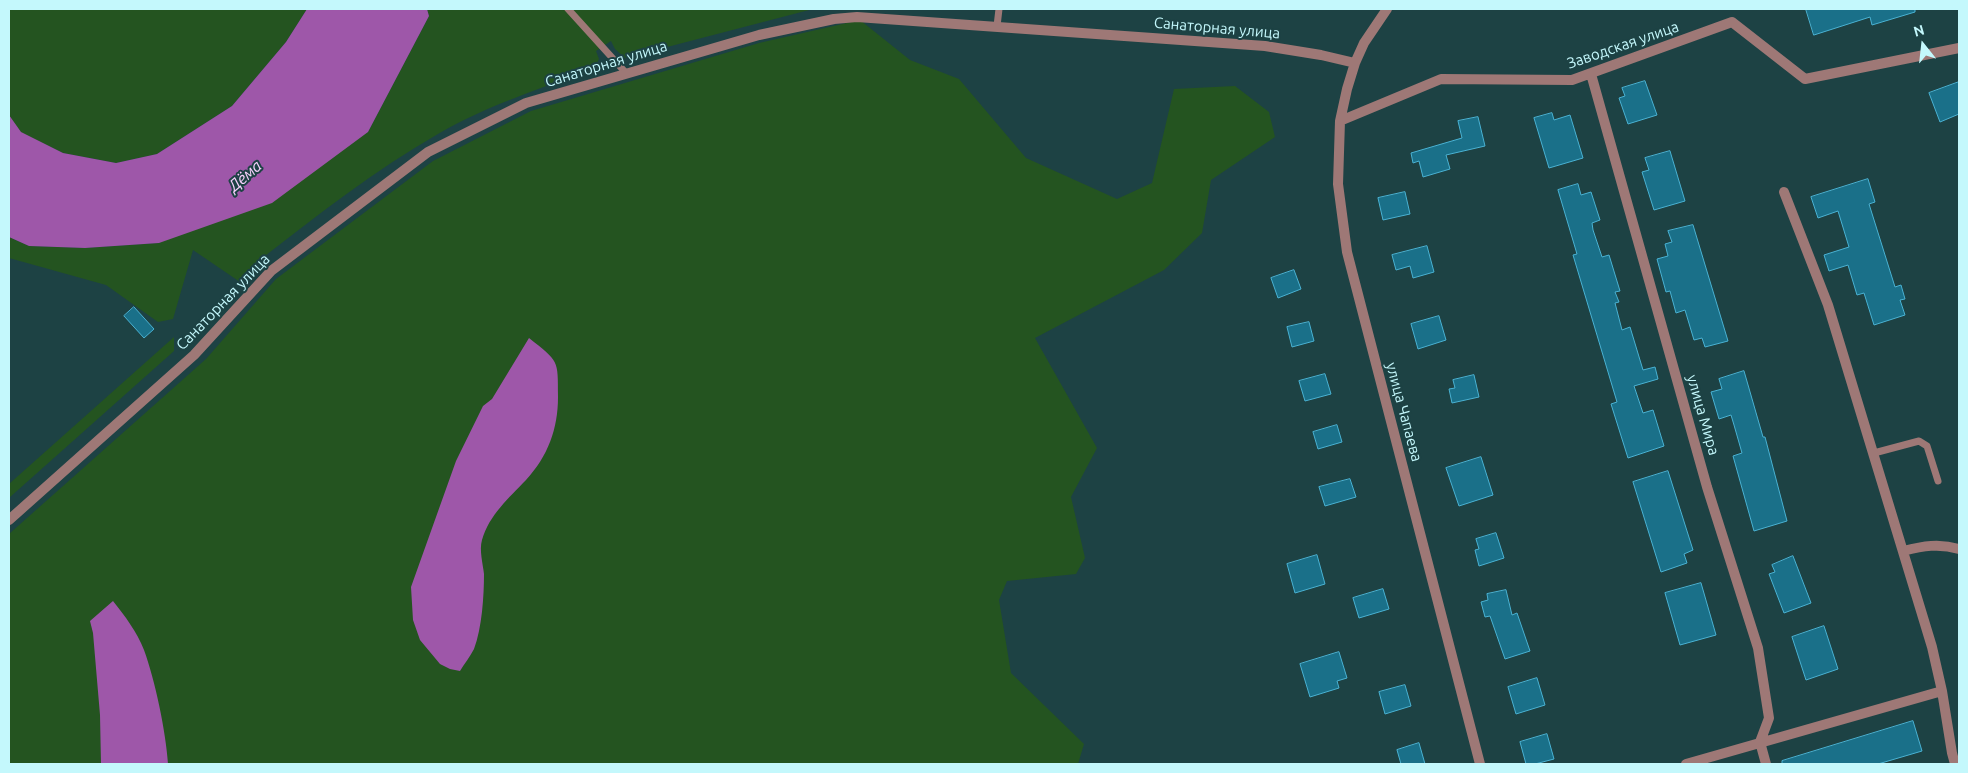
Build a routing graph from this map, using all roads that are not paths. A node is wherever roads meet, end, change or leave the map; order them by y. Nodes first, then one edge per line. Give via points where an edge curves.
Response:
1 (568, 9) edge
2 (998, 9) edge
3 (1387, 9) edge
4 (997, 26) junction
5 (1959, 48) edge
6 (1354, 64) junction
7 (626, 73) junction
8 (1591, 74) junction
9 (1340, 121) junction
10 (1784, 192) dead end
11 (1874, 453) junction
12 (1938, 481) dead end
13 (9, 520) edge
14 (1959, 549) edge
15 (1903, 551) junction
16 (1942, 691) junction
17 (1760, 742) junction
18 (1956, 752) edge
19 (1480, 764) edge
20 (1686, 764) edge
21 (1766, 764) edge
22 (1955, 764) edge

1 - 7 lane
2 - 4 lane
3 - 6 street, улица Чапаева via 1364,42
4 - 6 street, Санаторная улица via 1265,46
4 - 7 street, Санаторная улица via 848,17 759,35
5 - 8 street, Заводская улица via 1806,78 1732,22
6 - 9 street, улица Чапаева
7 - 13 street, Санаторная улица via 526,103 428,152 272,271 194,355
8 - 9 street, Заводская улица via 1572,80 1441,79
8 - 17 street, улица Мира via 1708,487 1758,648 1769,718
9 - 19 street, улица Чапаева via 1338,184 1347,252
10 - 11 street via 1828,304
11 - 12 lane via 1919,441 1927,446
11 - 15 street
14 - 15 street via 1928,545
15 - 16 street
16 - 17 street
16 - 18 street
17 - 20 street
17 - 21 street
18 - 22 street

